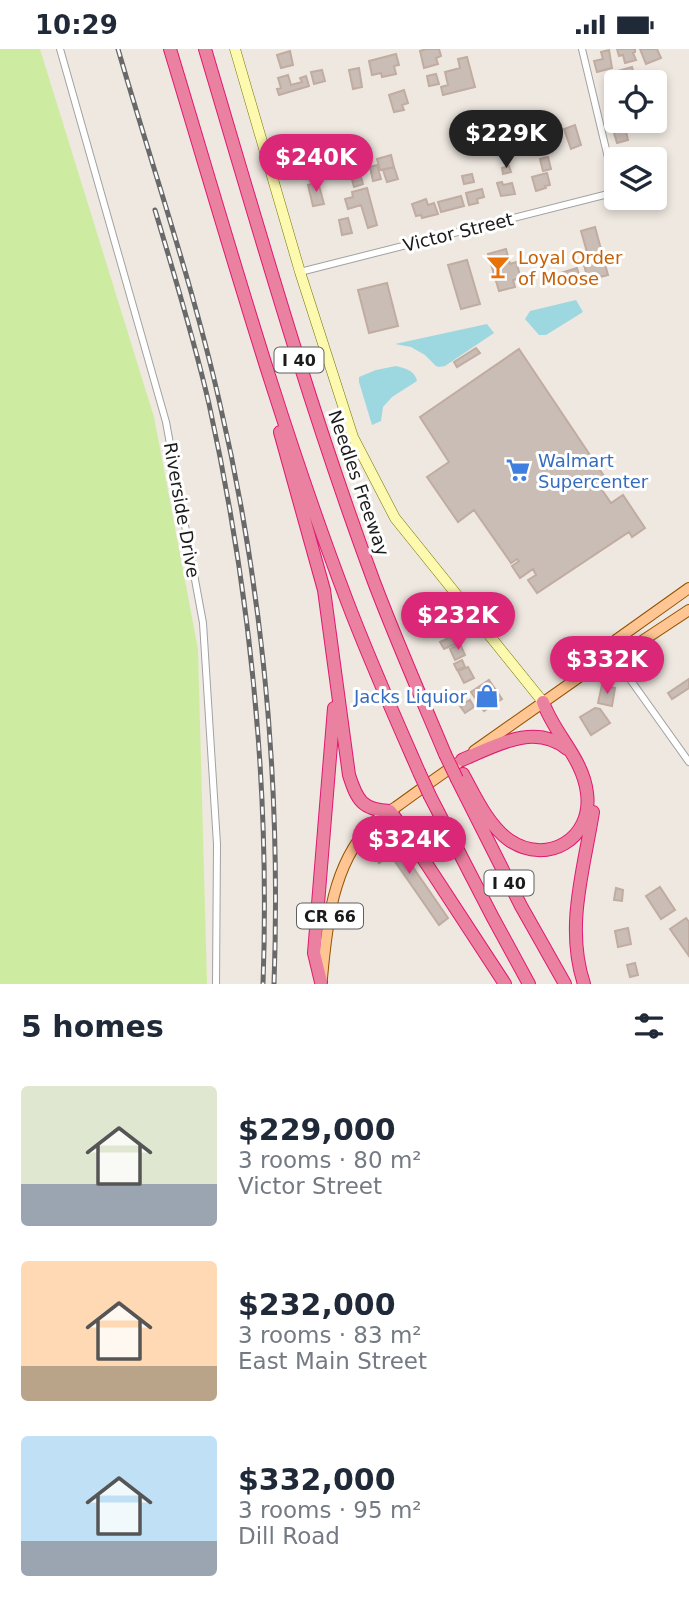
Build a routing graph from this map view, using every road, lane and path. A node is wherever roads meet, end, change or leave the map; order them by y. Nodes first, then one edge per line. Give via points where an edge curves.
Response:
1 (60, 49) edge
2 (170, 49) edge
3 (205, 49) edge
4 (235, 49) edge
5 (582, 49) edge
6 (605, 147) edge
7 (604, 194) edge
8 (300, 272) junction
9 (253, 323) junction
10 (689, 588) edge
11 (689, 610) edge
12 (612, 654) junction
13 (336, 684) junction
14 (543, 702) junction
15 (573, 754) junction
16 (462, 760) junction
17 (689, 762) edge
18 (460, 777) junction
19 (390, 811) junction
20 (321, 983) edge
21 (216, 984) edge
22 (505, 984) edge
23 (529, 984) edge
24 (565, 984) edge
25 (584, 984) edge

1 - 21 street, Riverside Drive via 166,422 203,623 217,844
2 - 9 highway, I 40
3 - 18 highway, Needles Freeway / I 40, bridge via 319,423 374,581
4 - 8 street
5 - 6 street
7 - 8 street, Victor Street
8 - 14 street via 352,437 395,517
9 - 13 highway via 324,590
9 - 23 highway, I 40, bridge via 373,666 430,796
10 - 12 main road via 616,640
11 - 12 main road via 624,653
12 - 14 main road
12 - 17 street
13 - 19 highway via 355,795 364,805
13 - 20 highway via 314,953
14 - 15 highway
14 - 16 main road, CR 66
14 - 25 highway via 581,755 593,786 576,915 575,939
15 - 16 highway via 556,741 531,736
15 - 18 highway via 585,780 587,810 577,834 555,848 527,848 509,840
16 - 19 main road, CR 66
18 - 24 highway, Needles Freeway / I 40 via 521,906
19 - 20 main road, CR 66 via 372,823 342,867
19 - 22 highway

